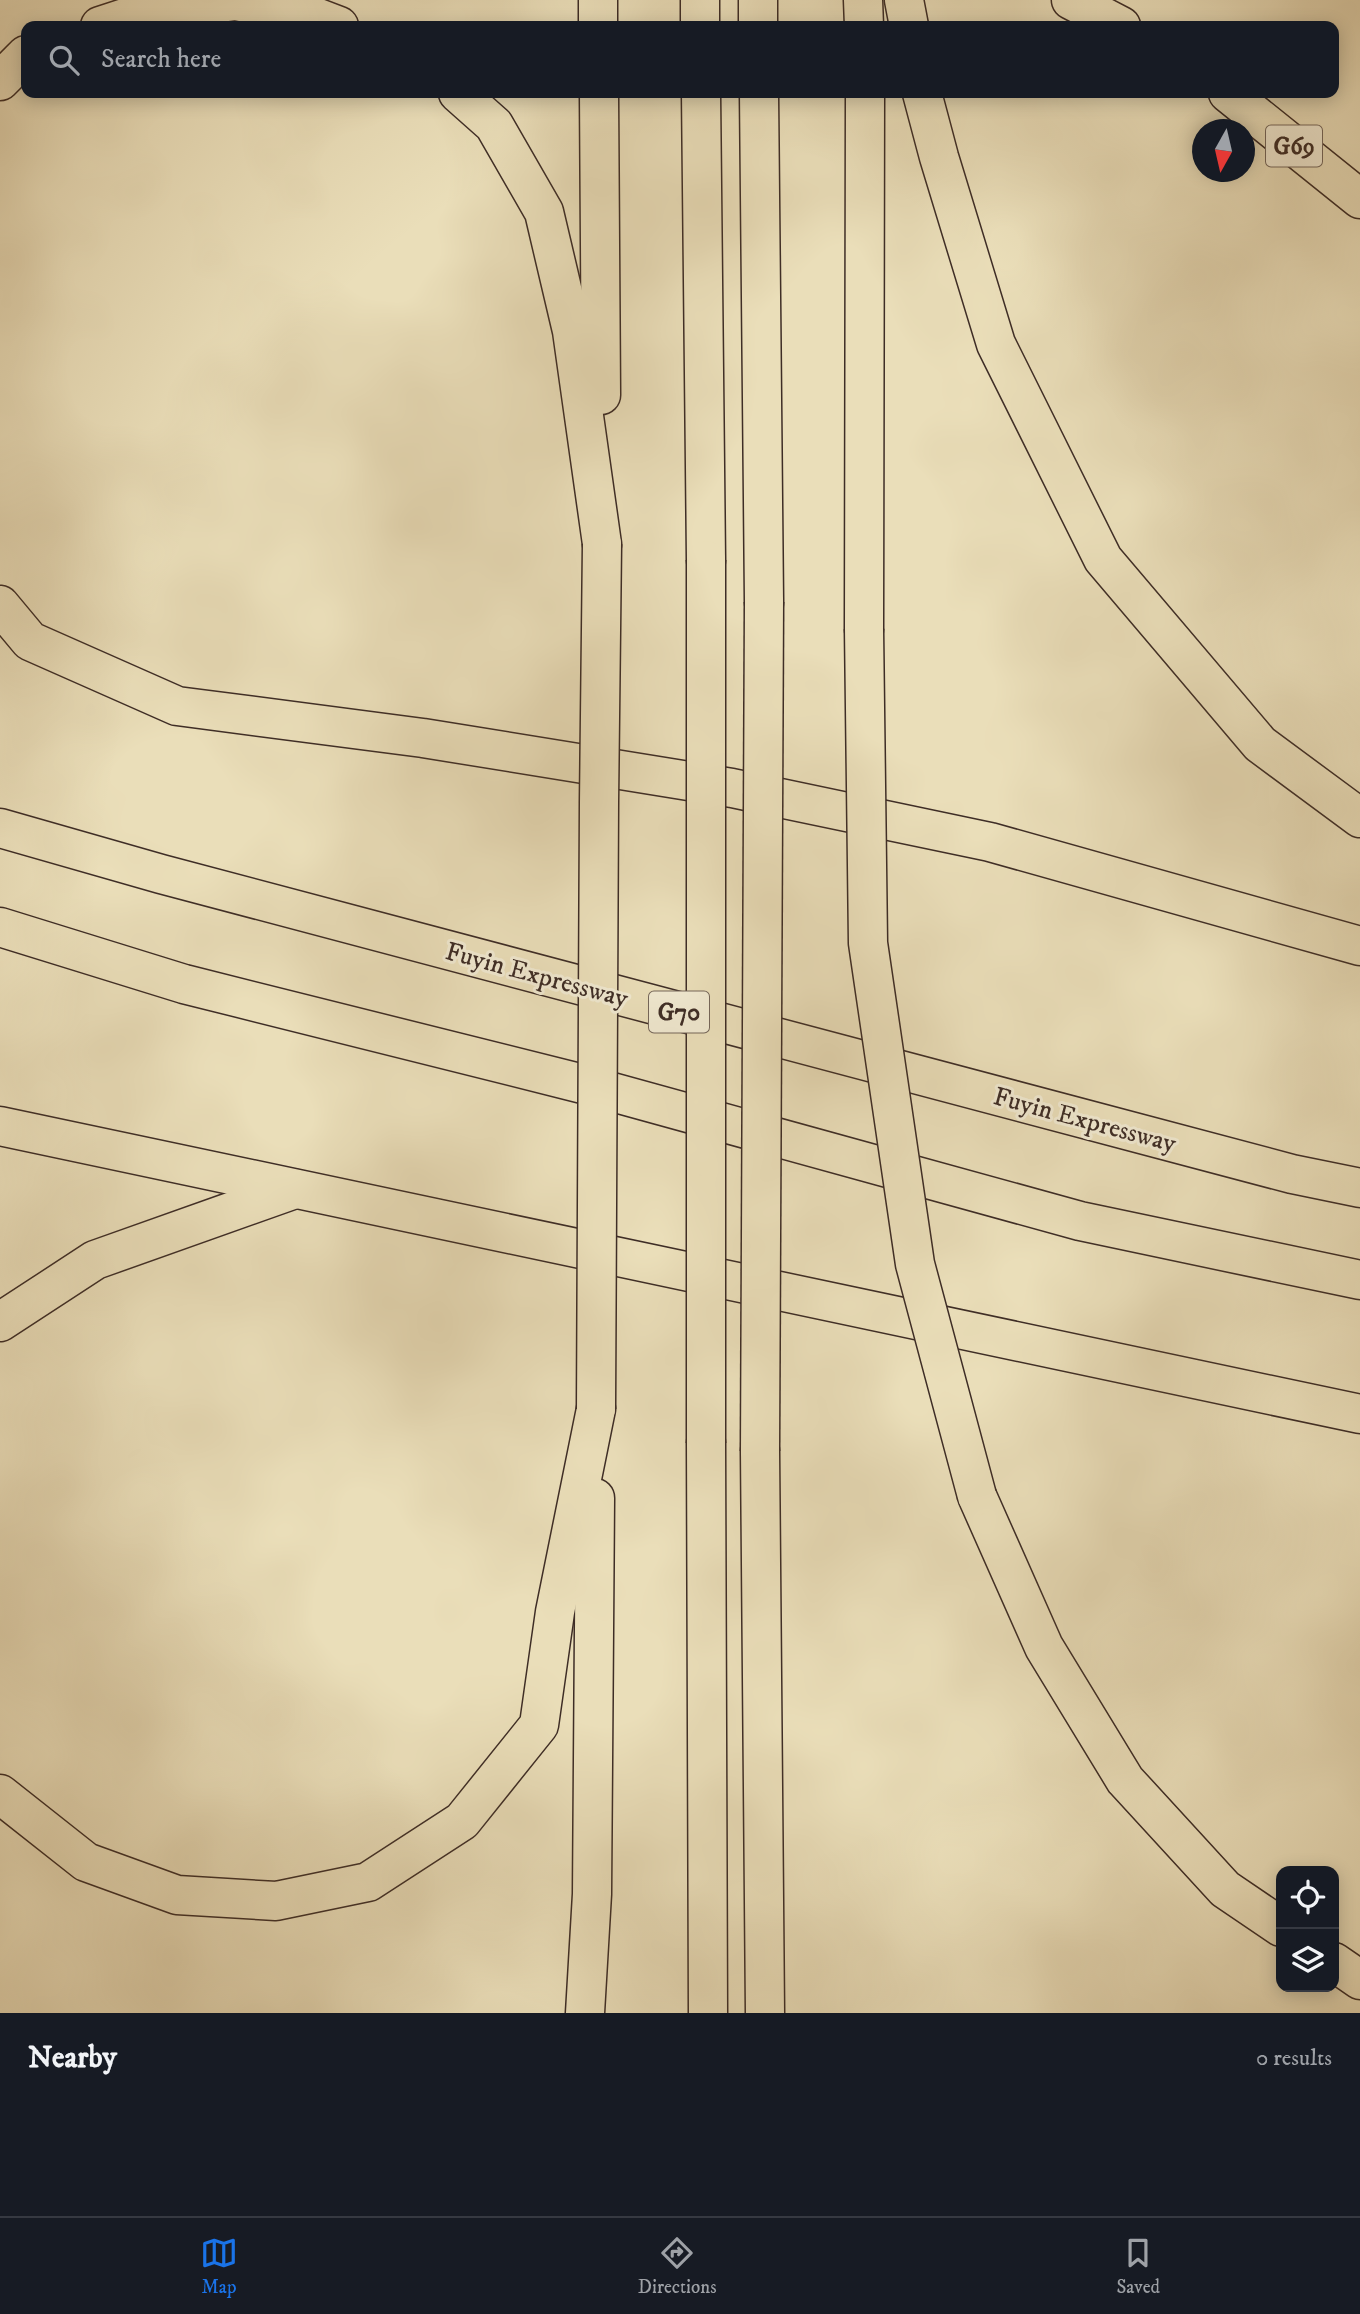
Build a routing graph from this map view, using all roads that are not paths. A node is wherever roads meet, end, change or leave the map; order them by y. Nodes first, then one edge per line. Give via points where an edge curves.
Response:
1 (598, 0) edge
2 (758, 0) edge
3 (863, 0) edge
4 (904, 0) edge
5 (1071, 0) edge
6 (115, 21) edge
7 (326, 21) edge
8 (598, 21) edge
9 (758, 21) edge
10 (864, 21) edge
11 (908, 21) edge
12 (1111, 21) edge
13 (21, 60) edge
14 (0, 81) edge
15 (464, 98) edge
16 (598, 98) edge
17 (701, 98) edge
18 (759, 98) edge
19 (865, 98) edge
20 (923, 98) edge
21 (1234, 98) edge
22 (1360, 199) edge
23 (603, 544) junction
24 (0, 605) edge
25 (1360, 818) edge
26 (0, 828) edge
27 (0, 927) edge
28 (1360, 946) edge
29 (0, 1126) edge
30 (1360, 1188) edge
31 (295, 1189) junction
32 (1360, 1280) edge
33 (0, 1322) edge
34 (596, 1409) junction
35 (1360, 1414) edge
36 (0, 1794) edge
37 (1276, 1924) edge
38 (1339, 1965) edge
39 (1360, 1980) edge
40 (585, 2013) edge
41 (708, 2013) edge
42 (765, 2013) edge

1 - 8 highway
2 - 9 highway
3 - 10 highway
4 - 11 highway
5 - 12 highway
6 - 7 highway via 140,13 236,1
13 - 14 highway
15 - 23 highway via 494,125 544,212 572,331
16 - 23 highway
17 - 41 highway, bridge
18 - 42 highway, bridge
19 - 37 highway, bridge via 868,943 915,1264 977,1496 1044,1647 1125,1780 1225,1889
20 - 25 highway via 996,344 1103,559 1260,744
21 - 22 highway, G69
23 - 34 highway, bridge
24 - 28 highway via 30,641 177,706 423,738 732,788 990,842
26 - 30 highway, Fuyin Expressway / G70 via 214,889 1292,1174
27 - 32 highway via 184,984 583,1084 1080,1221
29 - 31 highway
31 - 33 highway via 94,1260
31 - 35 highway
34 - 36 highway via 555,1612 539,1725 462,1821 368,1882 276,1900 177,1895 86,1863
34 - 40 highway via 592,1894
38 - 39 highway

